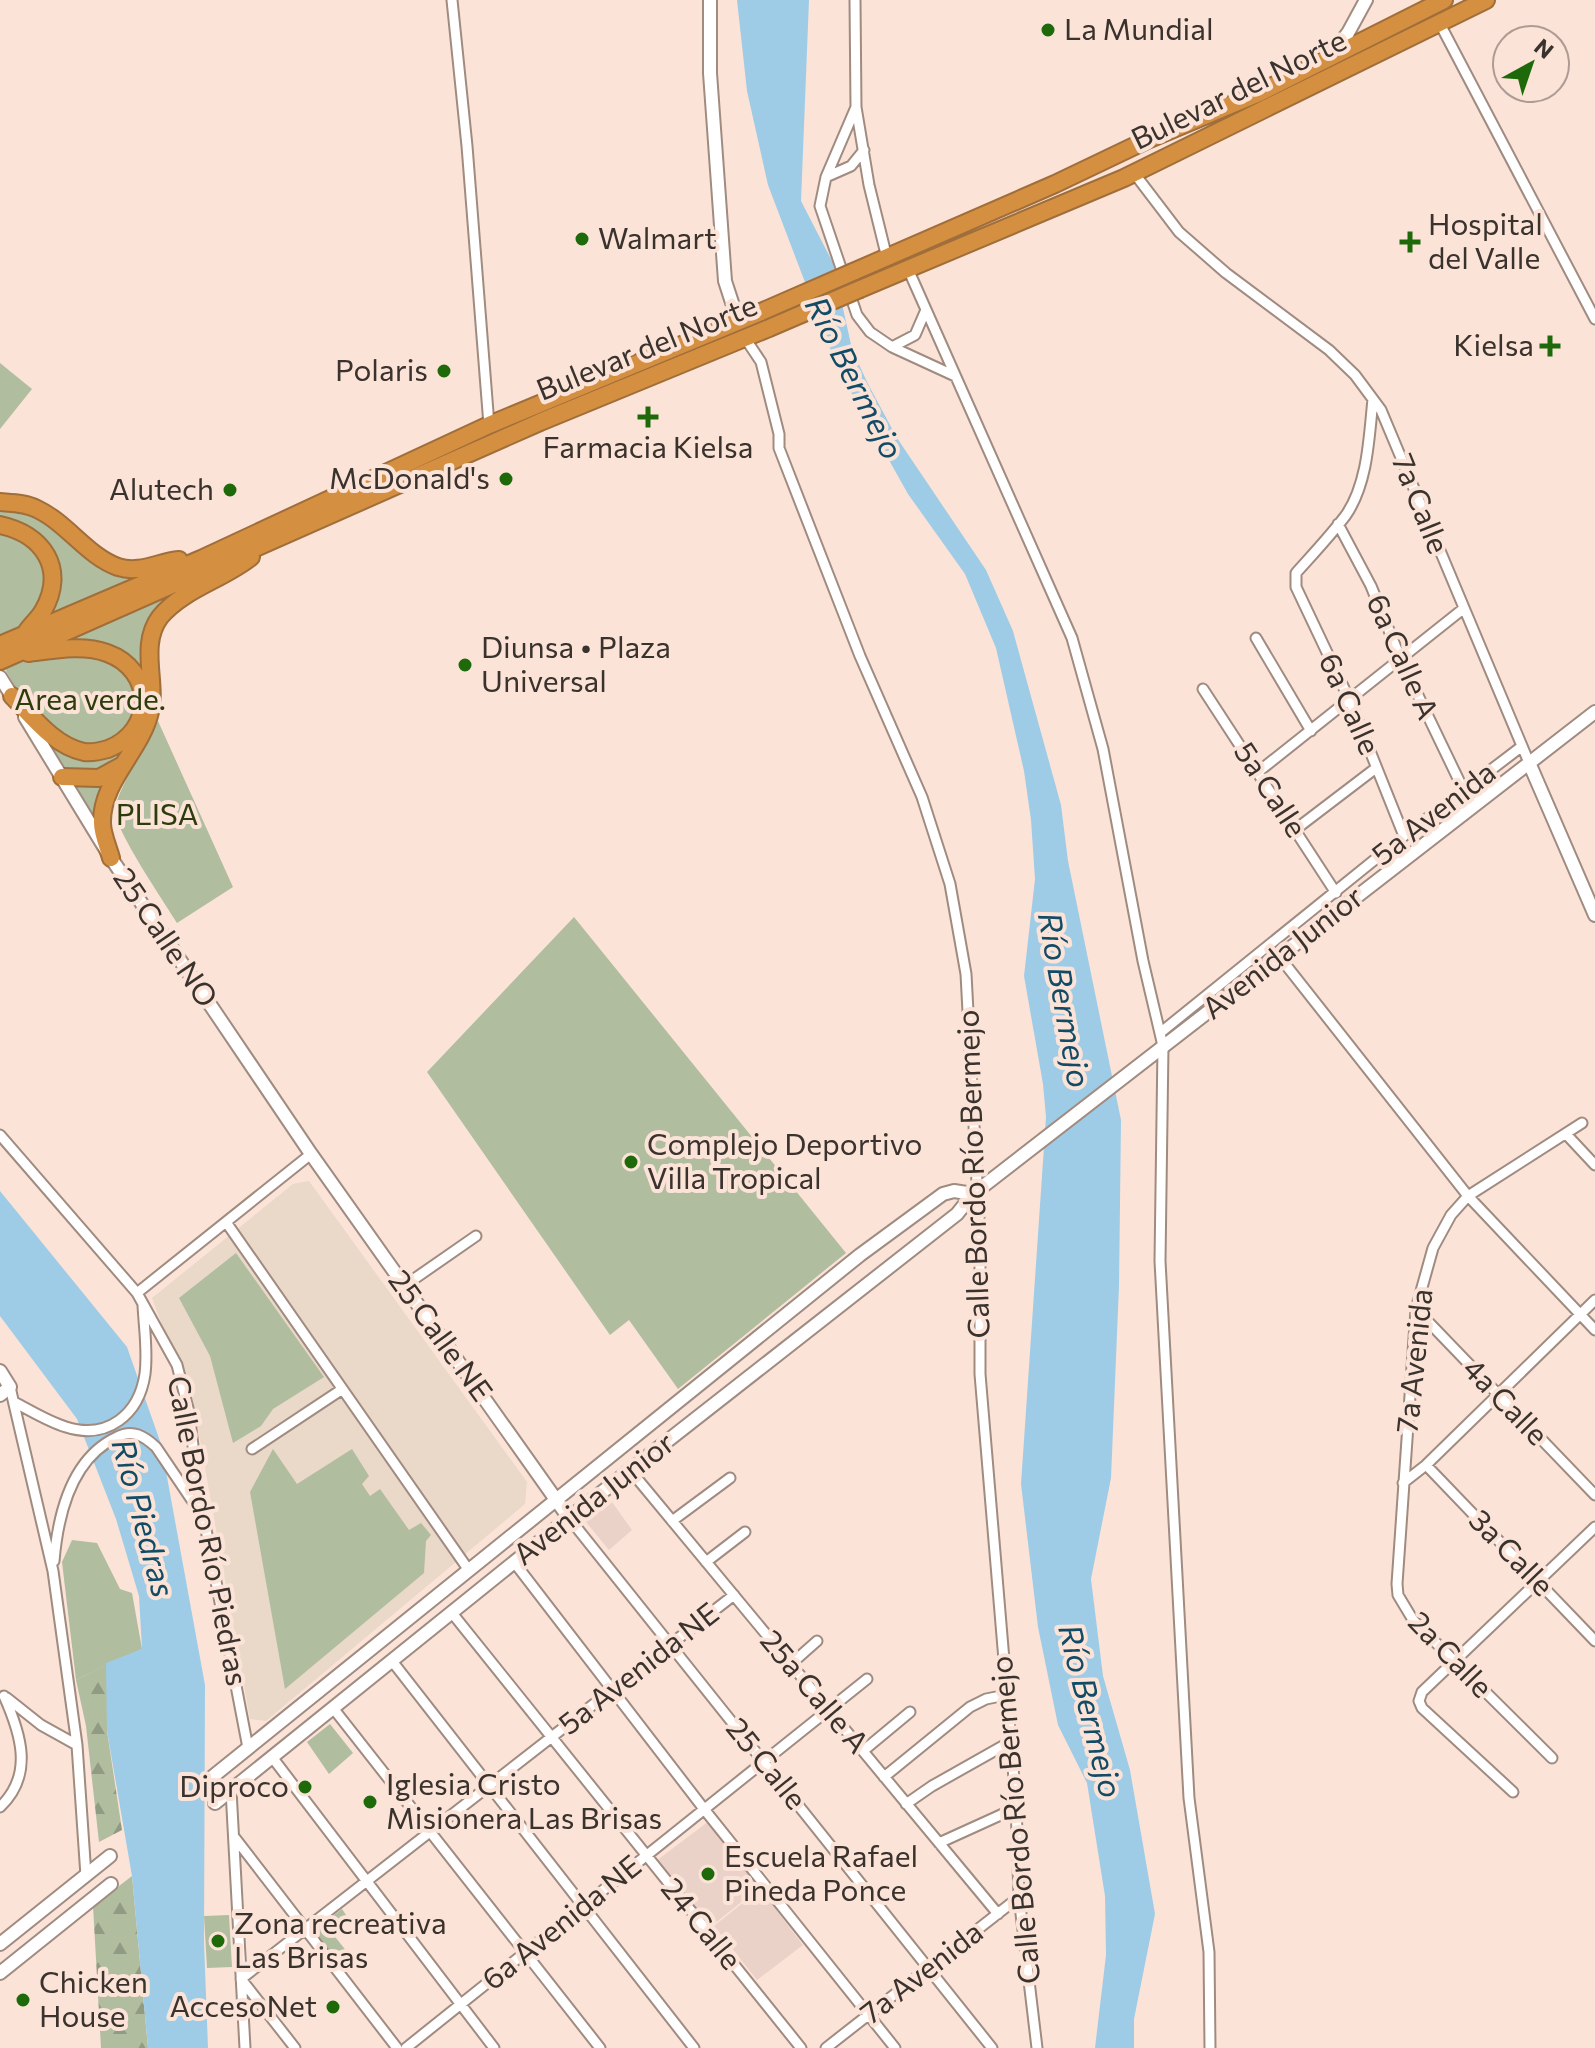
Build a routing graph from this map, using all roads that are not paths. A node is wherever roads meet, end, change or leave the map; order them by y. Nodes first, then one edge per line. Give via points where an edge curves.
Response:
1 (452, 0) edge
2 (710, 0) edge
3 (855, 0) edge
4 (1366, 0) edge
5 (1444, 0) edge
6 (1486, 0) edge
7 (1440, 24) junction
8 (1329, 58) junction
9 (856, 107) junction
10 (839, 148) junction
11 (864, 148) junction
12 (845, 169) junction
13 (1134, 173) junction
14 (826, 177) junction
15 (869, 185) junction
16 (887, 258) junction
17 (908, 269) junction
18 (925, 312) junction
19 (1595, 319) edge
20 (738, 321) junction
21 (745, 338) junction
22 (892, 347) junction
23 (955, 376) junction
24 (1373, 399) junction
25 (489, 425) junction
26 (0, 502) edge
27 (1338, 524) junction
28 (0, 525) edge
29 (271, 541) junction
30 (201, 559) junction
31 (1463, 609) junction
32 (24, 635) junction
33 (1256, 638) dead end
34 (5, 653) edge
35 (1401, 660) junction
36 (0, 677) edge
37 (1203, 689) dead end
38 (10, 693) junction
39 (1350, 701) junction
40 (1595, 712) edge
41 (1311, 731) junction
42 (1521, 747) junction
43 (1530, 765) junction
44 (121, 766) junction
45 (1376, 768) junction
46 (1258, 772) junction
47 (62, 777) junction
48 (1464, 791) junction
49 (1296, 829) junction
50 (1404, 836) junction
51 (111, 858) junction
52 (1336, 893) junction
53 (1595, 915) edge
54 (1278, 955) junction
55 (1162, 1039) junction
56 (1582, 1123) dead end
57 (1566, 1134) junction
58 (0, 1135) edge
59 (311, 1154) junction
60 (1595, 1165) edge
61 (980, 1189) junction
62 (1468, 1196) junction
63 (226, 1222) junction
64 (476, 1236) dead end
65 (404, 1286) junction
66 (137, 1293) junction
67 (1595, 1300) edge
68 (143, 1303) junction
69 (1416, 1309) junction
70 (1580, 1314) junction
71 (1595, 1330) edge
72 (0, 1371) edge
73 (341, 1390) junction
74 (5, 1391) edge
75 (1497, 1395) junction
76 (16, 1403) junction
77 (252, 1449) dead end
78 (1426, 1465) junction
79 (630, 1470) junction
80 (730, 1478) dead end
81 (1403, 1483) junction
82 (1595, 1495) edge
83 (556, 1499) junction
84 (204, 1518) junction
85 (569, 1518) junction
86 (672, 1521) junction
87 (1595, 1527) edge
88 (745, 1532) dead end
89 (514, 1562) junction
90 (706, 1562) junction
91 (468, 1569) junction
92 (53, 1571) junction
93 (1538, 1581) junction
94 (734, 1595) junction
95 (452, 1613) junction
96 (817, 1641) dead end
97 (1595, 1641) edge
98 (670, 1644) junction
99 (1453, 1660) junction
100 (392, 1661) junction
101 (791, 1664) junction
102 (867, 1679) dead end
103 (612, 1690) junction
104 (2, 1694) edge
105 (1006, 1695) junction
106 (333, 1708) junction
107 (828, 1711) junction
108 (910, 1712) dead end
109 (552, 1737) junction
110 (1010, 1742) junction
111 (77, 1745) junction
112 (248, 1748) junction
113 (863, 1751) junction
114 (272, 1757) junction
115 (1552, 1758) dead end
116 (764, 1762) junction
117 (884, 1777) junction
118 (211, 1778) dead end
119 (489, 1786) junction
120 (231, 1790) junction
121 (1513, 1792) dead end
122 (215, 1803) dead end
123 (906, 1804) junction
124 (0, 1807) edge
125 (1016, 1808) junction
126 (704, 1809) junction
127 (430, 1832) junction
128 (235, 1838) junction
129 (939, 1843) junction
130 (647, 1855) junction
131 (110, 1856) dead end
132 (86, 1876) junction
133 (367, 1882) junction
134 (111, 1884) dead end
135 (1019, 1897) junction
136 (584, 1906) junction
137 (998, 1914) junction
138 (306, 1929) junction
139 (0, 1944) edge
140 (525, 1953) junction
141 (928, 1968) junction
142 (0, 1973) edge
143 (241, 1979) junction
144 (461, 2004) junction
145 (867, 2016) junction
146 (245, 2048) edge
147 (295, 2048) edge
148 (397, 2048) edge
149 (406, 2048) edge
150 (494, 2048) edge
151 (600, 2048) edge
152 (694, 2048) edge
153 (801, 2048) edge
154 (826, 2048) edge
155 (895, 2048) edge
156 (992, 2048) edge
157 (1037, 2048) edge
158 (1210, 2048) edge

1 - 25 street
2 - 20 main road via 725,281
3 - 9 street
4 - 8 main road
5 - 8 highway, Bulevar del Norte
6 - 7 highway, Bulevar del Norte
7 - 13 highway, Bulevar del Norte
7 - 19 street
8 - 16 highway, Bulevar del Norte
9 - 10 street
9 - 11 street
10 - 11 street
10 - 14 street
11 - 12 street
11 - 15 street
12 - 14 street
12 - 15 street
13 - 17 highway, Bulevar del Norte
13 - 24 street, 7a Calle via 1179,232 1329,350
14 - 22 street via 820,206 857,315
15 - 16 street
16 - 20 highway, Bulevar del Norte, bridge
17 - 18 street
17 - 21 highway, Bulevar del Norte, bridge
18 - 22 street via 915,335
18 - 23 street
20 - 25 highway, Bulevar del Norte
21 - 29 highway, Bulevar del Norte
21 - 61 street, Calle Bordo Río Bermejo via 761,362 779,448 922,797 950,884 966,974
22 - 23 street
23 - 55 street via 1072,638 1103,749
24 - 27 street via 1358,490
24 - 31 street, 7a Calle
25 - 30 highway, Bulevar del Norte
26 - 30 highway via 35,508 118,567 138,570
27 - 35 street, 6a Calle A
27 - 39 street, 6a Calle via 1296,573 1296,587
28 - 32 highway via 32,537 49,561 53,583 43,610
29 - 34 highway, Bulevar del Norte
29 - 44 highway via 239,567 176,601 159,618 149,656 150,711 139,741
30 - 32 highway, Bulevar del Norte
31 - 35 street
31 - 42 street, 7a Calle
32 - 34 highway, Bulevar del Norte
33 - 41 street
34 - 38 highway via 105,652 137,676 144,696 138,723 124,742 85,752 64,744
35 - 39 street
35 - 48 street, 6a Calle A
36 - 38 main road, 25 Calle NO
37 - 46 street, 5a Calle
38 - 47 main road, 25 Calle NO
39 - 41 street
39 - 45 street, 6a Calle
40 - 43 main road, Avenida Junior
41 - 46 street
42 - 43 street, 7a Calle
42 - 48 street, 5a Avenida
43 - 53 main road, 7a Calle
43 - 54 main road, Avenida Junior
44 - 47 highway via 99,778
44 - 51 highway via 103,807 101,826
45 - 49 street
45 - 50 street, 6a Calle
46 - 49 street, 5a Calle
47 - 51 main road, 25 Calle NO
48 - 50 street, 5a Avenida
49 - 52 street, 5a Calle
50 - 52 street, 5a Avenida
51 - 59 main road, 25 Calle NO
52 - 55 street, 5a Avenida
54 - 55 main road, Avenida Junior
54 - 62 street
55 - 61 main road, Avenida Junior via 1149,1056
55 - 158 street via 1162,1292 1189,1798 1209,1952
56 - 57 street, 7a Avenida
57 - 60 street
57 - 62 street, 7a Avenida
58 - 66 street, Calle Bordo Río Piedras
59 - 63 street
59 - 65 main road, 25 Calle NE
61 - 79 main road, Avenida Junior via 957,1214
61 - 83 main road, Avenida Junior via 932,1200
61 - 105 street, Calle Bordo Río Bermejo via 980,1374
62 - 69 street, 7a Avenida via 1433,1248
62 - 70 street
63 - 66 street
63 - 73 street
64 - 65 street
65 - 83 main road, 25 Calle NE
66 - 68 street, Calle Bordo Río Piedras
67 - 70 street
68 - 76 street via 145,1375 137,1401 118,1424 94,1432 66,1427
68 - 84 street, Calle Bordo Río Piedras via 177,1365
69 - 75 street, 4a Calle
69 - 81 street, 7a Avenida
70 - 71 street
70 - 75 street
72 - 74 main road
73 - 77 street
73 - 91 street
74 - 76 street
75 - 78 street
75 - 82 street, 4a Calle
76 - 92 street
78 - 81 street
78 - 93 street, 3a Calle
79 - 85 main road, Avenida Junior
79 - 86 street, 25a Calle A
80 - 86 street
81 - 99 street, 2a Calle via 1398,1595 1413,1620
83 - 85 main road, 25 Calle NE
83 - 91 main road, Avenida Junior
84 - 92 street via 146,1438 124,1434 92,1451 69,1492
84 - 112 street, Calle Bordo Río Piedras
85 - 89 main road, Avenida Junior
85 - 98 street, 25 Calle
86 - 90 street, 25a Calle A
87 - 93 street
88 - 90 street
89 - 95 main road, Avenida Junior
89 - 103 street
90 - 94 street, 25a Calle A
91 - 112 main road, Avenida Junior
92 - 111 street
93 - 97 street, 3a Calle
93 - 99 street
94 - 98 street, 5a Avenida NE
94 - 101 street, 25a Calle A
95 - 100 main road, Avenida Junior
95 - 109 street, 24 Calle
96 - 101 street
98 - 103 street, 5a Avenida NE
98 - 116 street, 25 Calle
99 - 115 street, 2a Calle
99 - 121 street via 1422,1692 1422,1708
100 - 106 main road, Avenida Junior
100 - 119 street
101 - 107 street, 25a Calle A
102 - 107 street, 6a Avenida NE
103 - 109 street, 5a Avenida NE
103 - 126 street
104 - 111 street
104 - 124 street via 17,1726 23,1769
105 - 110 street, Calle Bordo Río Bermejo
105 - 117 street via 970,1707
106 - 114 main road, Avenida Junior
106 - 127 street
107 - 113 street, 25a Calle A
107 - 116 street, 6a Avenida NE
108 - 113 street
109 - 119 street, 5a Avenida NE
109 - 130 street, 24 Calle
110 - 123 street
110 - 125 street, Calle Bordo Río Bermejo
111 - 132 street
112 - 118 main road, Avenida Junior
113 - 117 street, 25a Calle A
114 - 120 main road, Avenida Junior
114 - 133 street
116 - 126 street, 6a Avenida NE
116 - 141 street, 25 Calle
117 - 123 street, 25a Calle A
119 - 127 street, 5a Avenida NE
119 - 136 street
120 - 122 main road, Avenida Junior
120 - 128 street
123 - 129 street, 25a Calle A
125 - 129 street
125 - 135 street, Calle Bordo Río Bermejo
126 - 130 street, 6a Avenida NE
126 - 145 street
127 - 133 street, 5a Avenida NE
127 - 140 street
128 - 138 street
128 - 143 street
129 - 137 street, 25a Calle A
130 - 136 street, 6a Avenida NE
130 - 153 street, 24 Calle
131 - 132 main road
132 - 139 main road
133 - 138 street, 5a Avenida NE
133 - 144 street
134 - 142 main road
135 - 137 street, 7a Avenida
135 - 157 street, Calle Bordo Río Bermejo
136 - 140 street, 6a Avenida NE
136 - 152 street
137 - 141 street, 7a Avenida
138 - 143 street, 5a Avenida NE
138 - 148 street
140 - 144 street, 6a Avenida NE
140 - 151 street
141 - 145 street, 7a Avenida
141 - 156 street, 25 Calle
143 - 146 street
143 - 147 street
144 - 149 street, 6a Avenida NE
144 - 150 street
145 - 154 street, 7a Avenida
145 - 155 street

